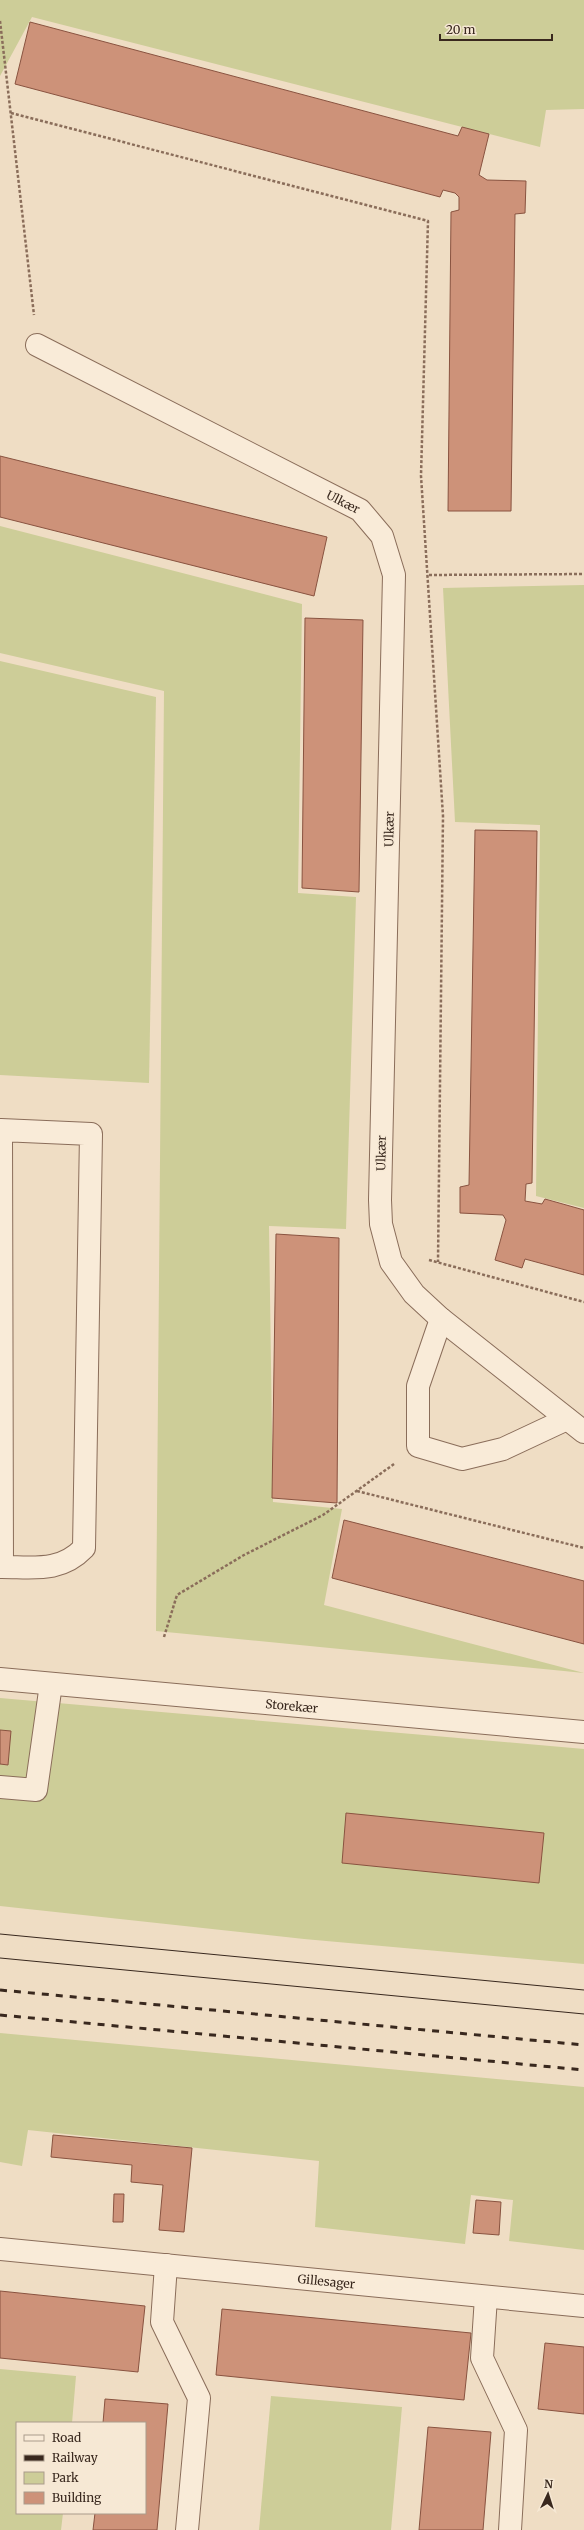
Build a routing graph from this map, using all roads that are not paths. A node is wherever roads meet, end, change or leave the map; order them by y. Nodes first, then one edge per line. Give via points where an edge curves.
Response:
1 (37, 345) road end
2 (441, 1319) junction
3 (567, 1418) junction
4 (584, 1432) edge
5 (1, 1567) edge
6 (0, 1679) edge
7 (51, 1684) junction
8 (584, 1732) edge
9 (0, 1787) edge
10 (0, 2249) edge
11 (166, 2265) junction
12 (486, 2297) junction
13 (584, 2306) edge
14 (187, 2530) edge
15 (510, 2530) edge

1 - 2 street, Ulkær via 360,510 382,536 394,575 381,1224 391,1262 401,1278
2 - 3 street, Ulkær
2 - 3 street via 418,1386 418,1446 462,1460 503,1449
3 - 4 street, Ulkær
5 - 5 street via 1,1130 91,1134 84,1548 67,1563 49,1567
6 - 7 street, Storekær
7 - 8 street, Storekær
7 - 9 street via 36,1790
10 - 11 street, Gillesager
11 - 12 street, Gillesager
11 - 14 street via 162,2322 199,2398
12 - 13 street, Gillesager
12 - 15 street via 482,2358 516,2430

